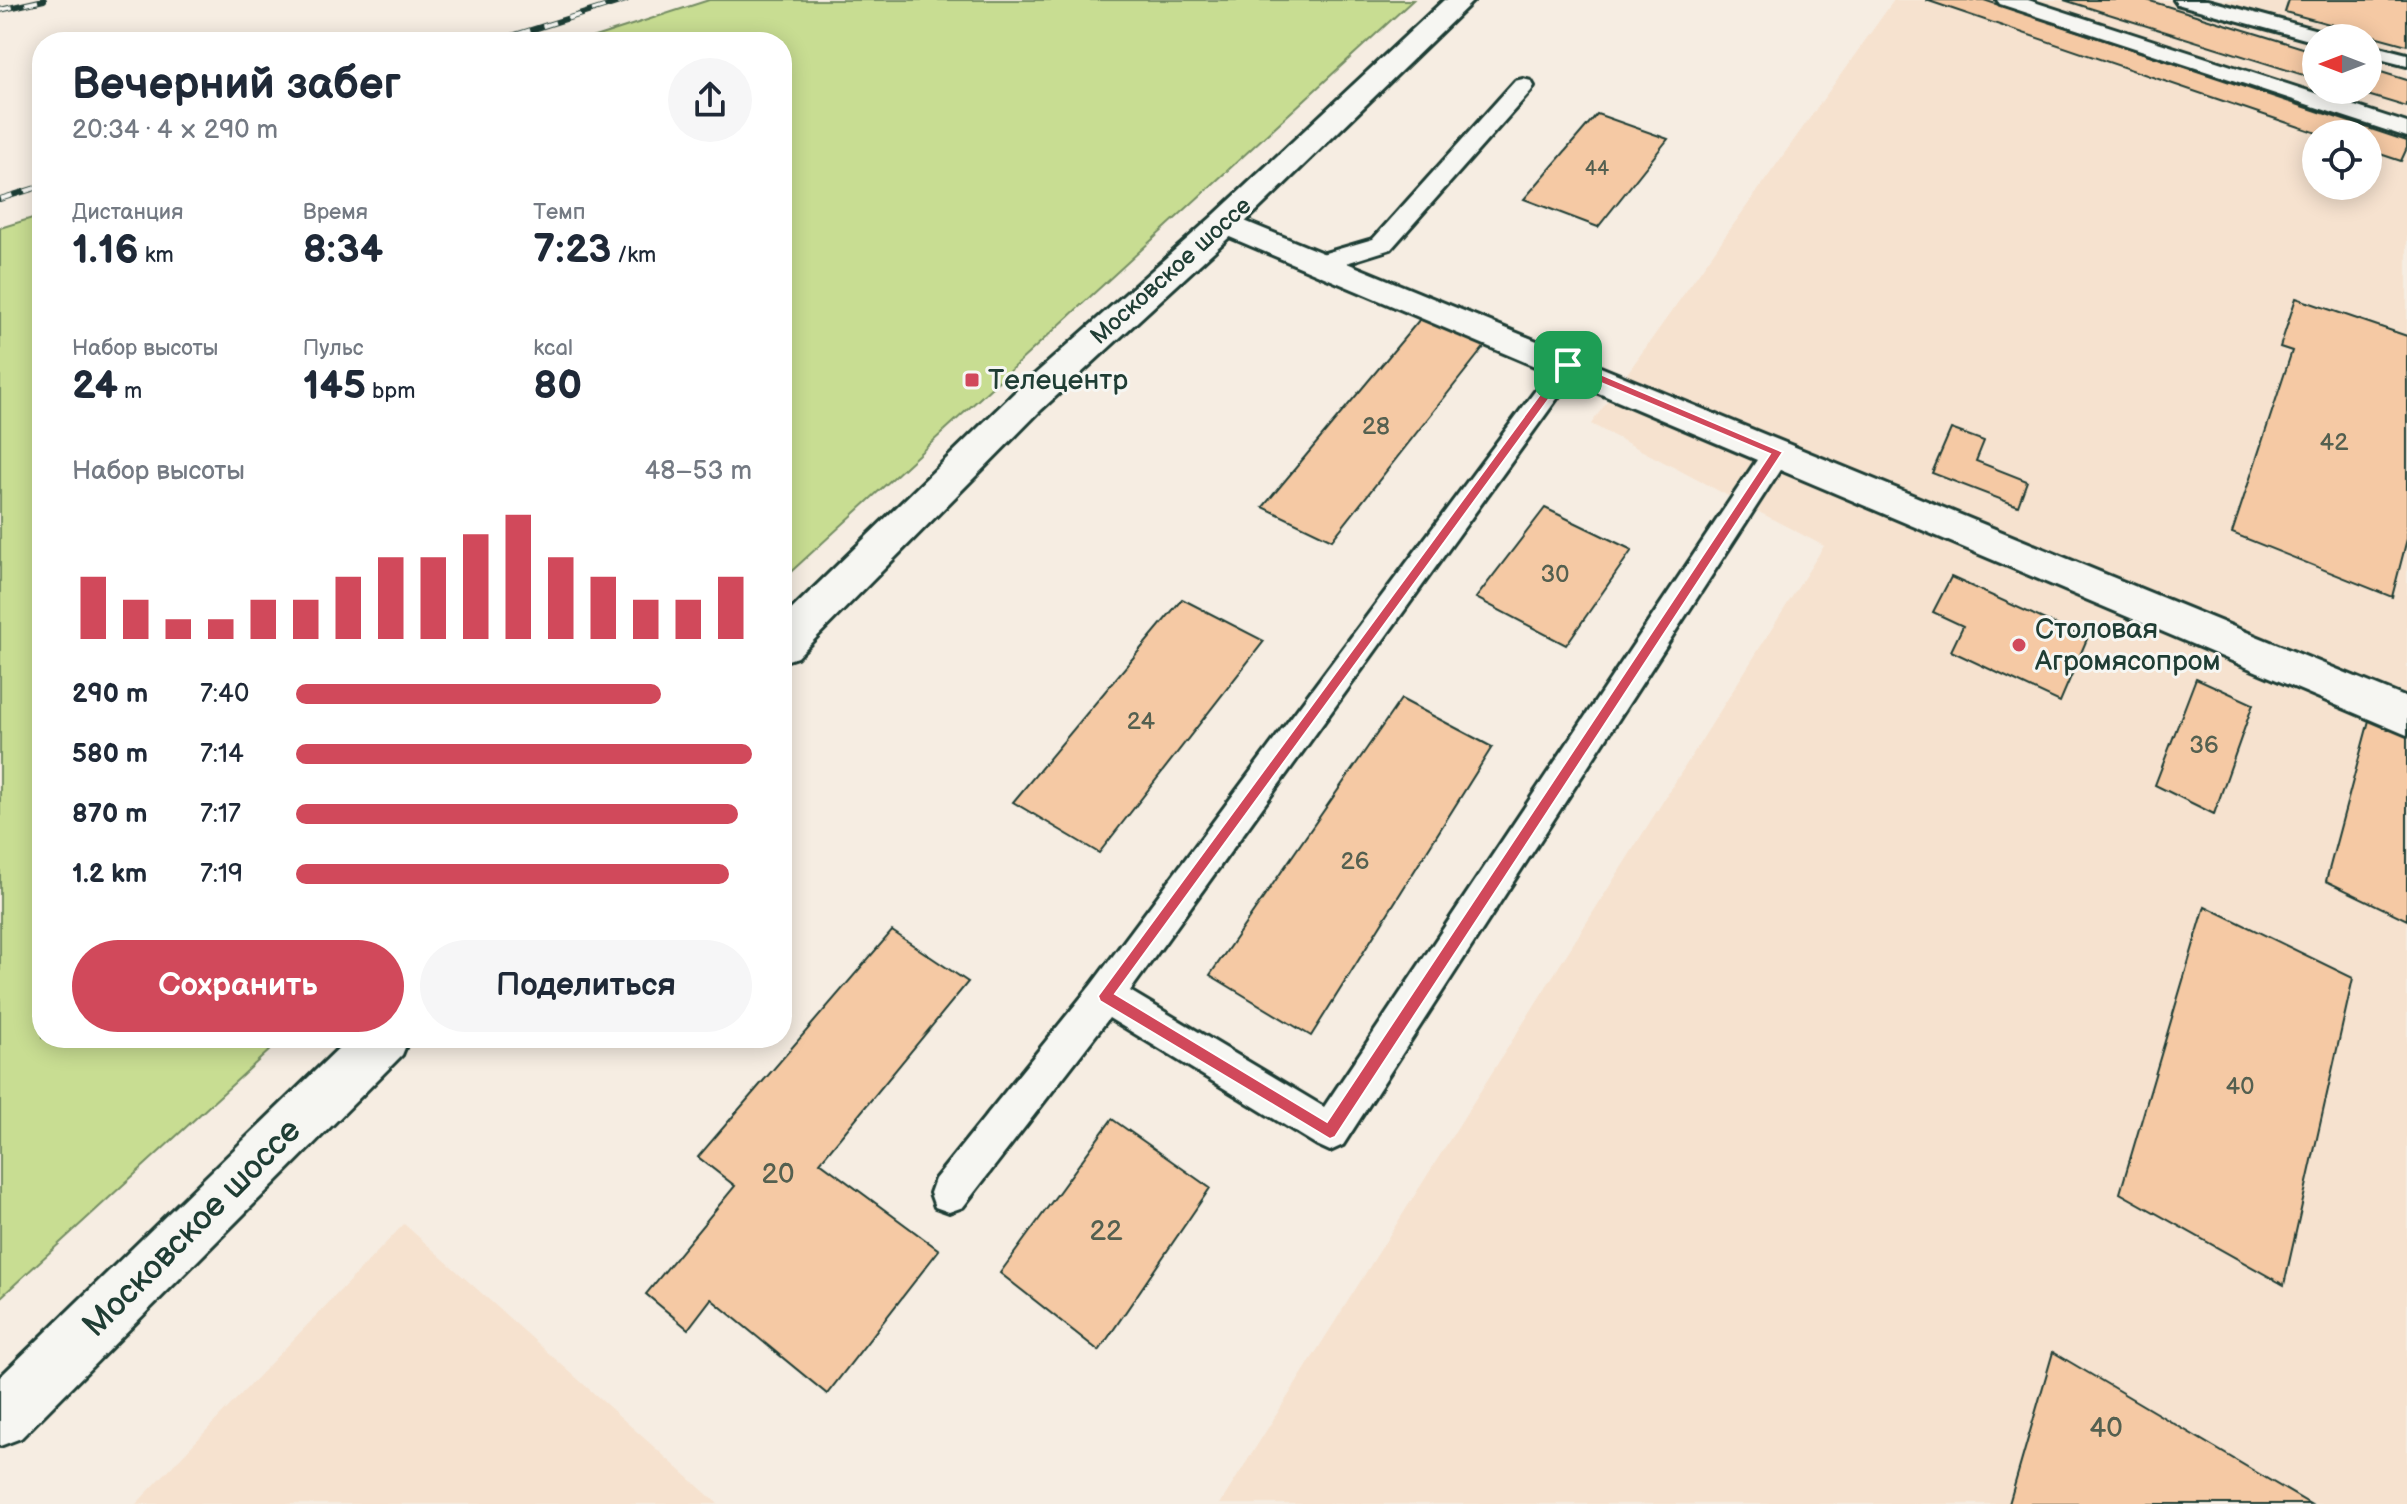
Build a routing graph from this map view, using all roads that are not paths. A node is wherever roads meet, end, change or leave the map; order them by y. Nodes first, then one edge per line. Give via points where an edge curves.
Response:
1 (1460, 0) edge
2 (2184, 0) edge
3 (2015, 1) edge
4 (2302, 32) edge
5 (2382, 54) edge
6 (2407, 60) edge
7 (1523, 86) dead end
8 (2407, 130) edge
9 (1225, 223) junction
10 (1324, 262) junction
11 (1568, 365) junction
12 (1777, 452) junction
13 (792, 635) edge
14 (2407, 717) edge
15 (1105, 996) junction
16 (374, 1048) edge
17 (949, 1193) dead end
18 (0, 1417) edge

1 - 9 main road, Московское шоссе
2 - 4 lane
3 - 8 lane
5 - 6 lane
7 - 10 lane via 1382,244
9 - 10 main road
9 - 13 main road, Московское шоссе via 1028,401
10 - 11 main road
11 - 12 main road
11 - 15 lane
12 - 14 main road
12 - 15 lane via 1330,1132
15 - 17 lane
16 - 18 main road, Московское шоссе

